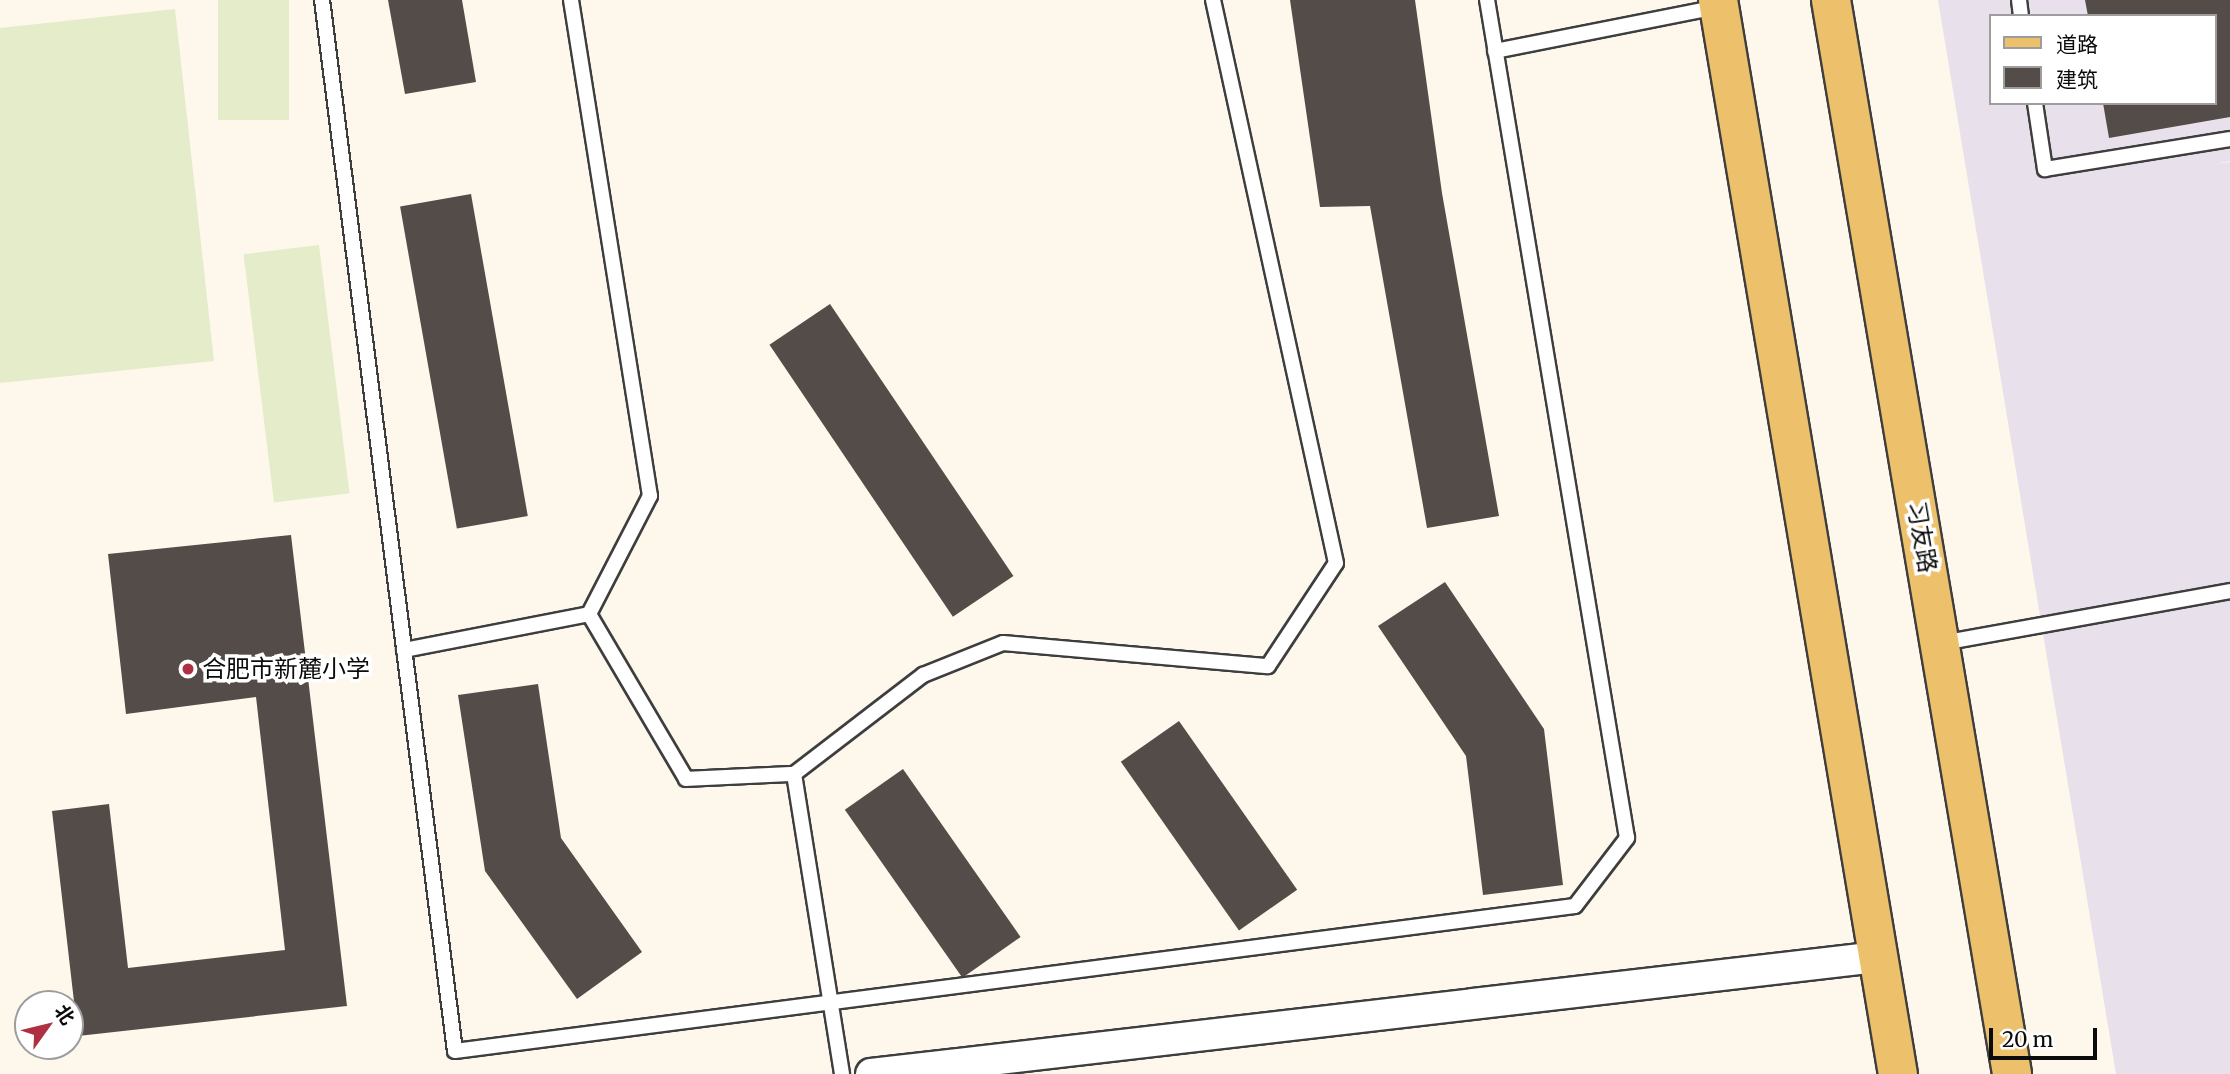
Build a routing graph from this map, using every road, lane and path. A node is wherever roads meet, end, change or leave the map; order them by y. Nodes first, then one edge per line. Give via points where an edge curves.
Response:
1 (322, 0) edge
2 (571, 0) edge
3 (1213, 0) edge
4 (1487, 0) edge
5 (1831, 0) edge
6 (1718, 3) edge
7 (1495, 51) junction
8 (2035, 105) edge
9 (2230, 139) edge
10 (2230, 591) edge
11 (589, 614) junction
12 (1940, 644) junction
13 (404, 650) junction
14 (794, 774) junction
15 (1878, 957) junction
16 (830, 1003) junction
17 (842, 1074) edge
18 (880, 1074) edge
19 (1898, 1074) edge
20 (2012, 1074) edge

1 - 13 lane
2 - 11 lane via 650,496
3 - 14 lane via 1336,563 1268,666 1003,643 923,675
4 - 7 lane
5 - 12 main road, 习友路
6 - 7 lane
6 - 15 main road
7 - 16 lane via 1627,838 1575,906
8 - 9 lane via 2045,169
10 - 12 lane
11 - 13 lane
11 - 14 lane via 687,779
12 - 20 main road, 习友路
13 - 16 lane via 455,1051
14 - 16 lane
15 - 18 street
15 - 19 main road
16 - 17 lane

